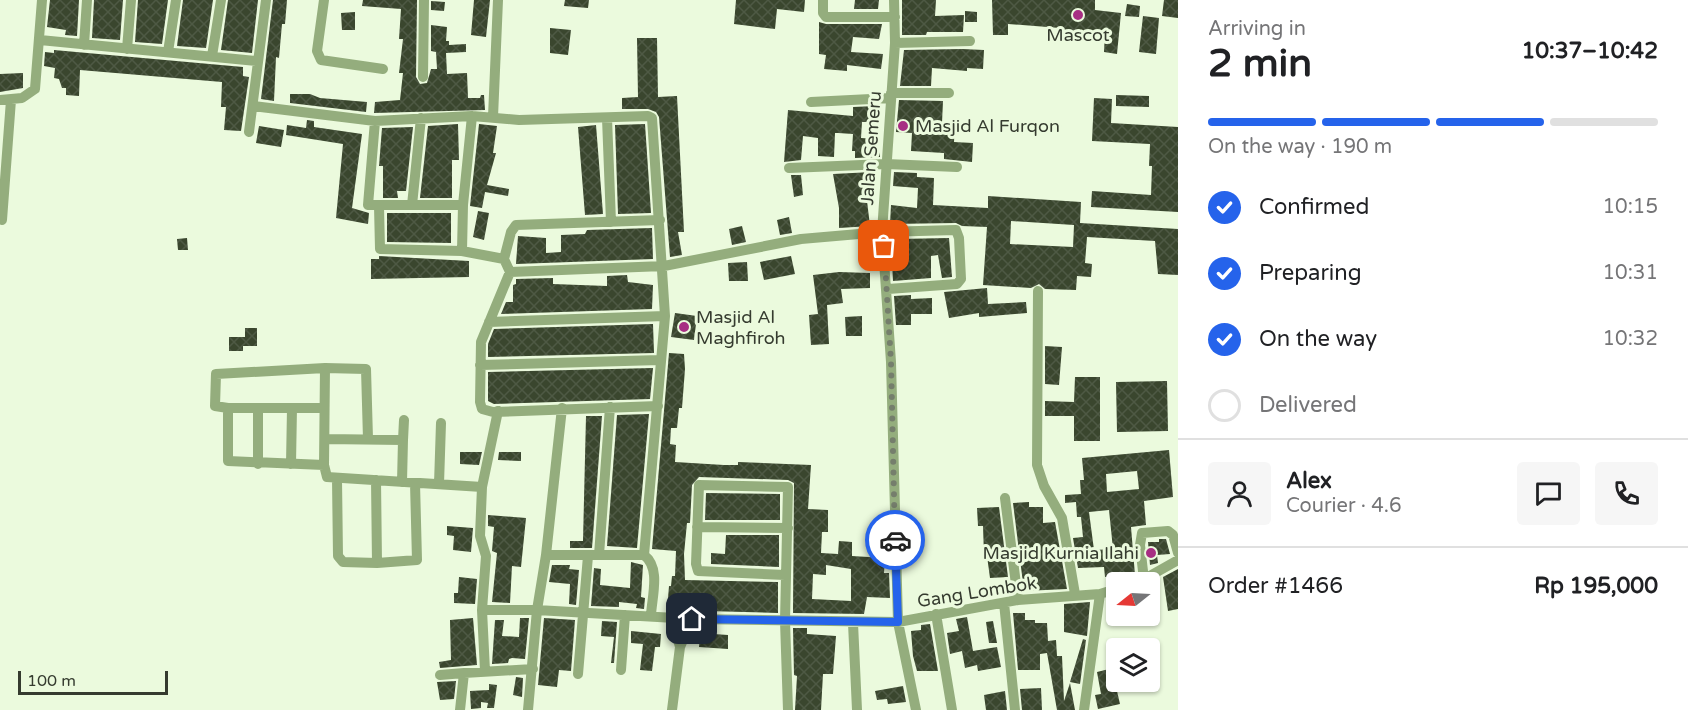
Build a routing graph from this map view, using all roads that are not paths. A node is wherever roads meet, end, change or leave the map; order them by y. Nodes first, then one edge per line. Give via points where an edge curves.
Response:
1 (42, 0) edge
2 (87, 0) edge
3 (130, 0) edge
4 (176, 0) edge
5 (221, 0) edge
6 (266, 0) edge
7 (324, 0) edge
8 (424, 0) edge
9 (498, 0) edge
10 (823, 0) edge
11 (894, 0) edge
12 (895, 17) junction
13 (40, 40) junction
14 (970, 41) dead end
15 (895, 43) junction
16 (84, 45) junction
17 (127, 49) junction
18 (168, 52) junction
19 (212, 56) junction
20 (257, 61) junction
21 (383, 69) dead end
22 (423, 77) dead end
23 (949, 93) dead end
24 (891, 95) junction
25 (6, 100) edge
26 (810, 102) dead end
27 (253, 106) junction
28 (472, 116) junction
29 (493, 117) junction
30 (421, 118) junction
31 (607, 118) junction
32 (375, 121) junction
33 (249, 132) dead end
34 (886, 164) junction
35 (957, 167) dead end
36 (789, 168) dead end
37 (412, 205) junction
38 (463, 205) junction
39 (379, 206) junction
40 (2, 220) dead end
41 (660, 220) junction
42 (611, 222) junction
43 (882, 231) junction
44 (462, 251) junction
45 (504, 259) junction
46 (664, 266) junction
47 (510, 272) junction
48 (888, 289) junction
49 (1038, 291) dead end
50 (665, 315) junction
51 (489, 322) junction
52 (660, 360) junction
53 (480, 365) junction
54 (325, 368) junction
55 (658, 406) junction
56 (610, 407) junction
57 (228, 408) junction
58 (258, 408) junction
59 (292, 408) junction
60 (324, 408) junction
61 (562, 408) junction
62 (498, 411) junction
63 (404, 420) dead end
64 (441, 423) dead end
65 (325, 439) junction
66 (368, 439) junction
67 (403, 440) junction
68 (258, 464) junction
69 (291, 464) junction
70 (324, 465) junction
71 (337, 479) junction
72 (376, 480) junction
73 (402, 482) junction
74 (415, 483) junction
75 (446, 484) junction
76 (482, 487) junction
77 (1005, 498) dead end
78 (696, 527) junction
79 (788, 528) junction
80 (1178, 554) edge
81 (546, 555) junction
82 (593, 555) junction
83 (644, 555) junction
84 (1178, 560) edge
85 (377, 563) junction
86 (1141, 572) edge
87 (1157, 572) edge
88 (785, 575) junction
89 (1106, 592) edge
90 (1075, 594) junction
91 (1101, 594) junction
92 (1018, 600) junction
93 (1004, 603) junction
94 (482, 610) junction
95 (537, 610) junction
96 (583, 613) junction
97 (936, 614) junction
98 (625, 615) junction
99 (651, 615) junction
100 (672, 618) junction
101 (692, 619) junction
102 (785, 621) junction
103 (898, 622) junction
104 (853, 623) junction
105 (680, 646) junction
106 (533, 669) junction
107 (485, 670) junction
108 (621, 670) dead end
109 (464, 673) junction
110 (578, 674) dead end
111 (440, 675) dead end
112 (460, 710) edge
113 (528, 710) edge
114 (672, 710) edge
115 (788, 710) edge
116 (857, 710) edge
117 (916, 710) edge
118 (952, 710) edge
119 (1015, 710) edge
120 (1084, 710) edge

1 - 13 street
2 - 16 street
3 - 17 street
4 - 18 street
5 - 19 street
6 - 20 street
7 - 21 street via 317,51 321,60
8 - 22 street
9 - 29 street
10 - 12 street via 826,17
11 - 12 street, Jalan Semeru
12 - 15 street, Jalan Semeru
13 - 16 street
13 - 25 street via 35,89 28,96
14 - 15 street
15 - 24 street, Jalan Semeru
16 - 17 street
17 - 18 street
18 - 19 street
19 - 20 street
20 - 27 street
23 - 24 street
24 - 26 street
24 - 34 street, Jalan Semeru
25 - 40 street
27 - 32 street
27 - 33 street
28 - 29 street
28 - 30 street
28 - 38 street
29 - 31 street
30 - 32 street
30 - 37 street
31 - 41 street via 648,116 654,121
31 - 42 street
32 - 39 street via 367,202
34 - 35 street
34 - 36 street
34 - 43 street, Jalan Semeru
37 - 38 street
37 - 39 street
38 - 44 street
39 - 44 street via 380,249
41 - 42 street
41 - 46 street
42 - 45 street via 516,225
43 - 46 street via 801,239
43 - 48 street, Jalan Semeru
43 - 48 street via 951,228 959,238 961,279 957,284
44 - 45 street
45 - 47 street
46 - 47 street
46 - 50 street
47 - 51 street
48 - 103 street, Jalan Semeru
49 - 90 street via 1037,465 1062,518
50 - 51 street
50 - 52 street
51 - 53 street via 481,342
52 - 53 street
52 - 55 street
53 - 62 street via 480,405 485,410
54 - 57 street via 216,374 215,406
54 - 60 street
54 - 66 street via 366,369
55 - 56 street
55 - 83 street
56 - 61 street
56 - 82 street
57 - 58 street
57 - 68 street via 227,460
58 - 59 street
58 - 68 street
59 - 60 street
59 - 69 street
60 - 65 street
61 - 62 street
61 - 81 street
62 - 76 street
63 - 67 street
64 - 75 street
65 - 66 street
65 - 70 street
66 - 67 street
67 - 73 street
68 - 69 street
69 - 70 street
70 - 71 street via 326,476
71 - 72 street
71 - 85 street via 339,559
72 - 73 street
72 - 85 street
73 - 74 street
74 - 75 street
74 - 85 street via 417,560
75 - 76 street
76 - 94 street via 480,536 486,556
77 - 92 street
78 - 79 street
78 - 79 street via 697,488 708,483 788,487
78 - 88 street via 698,570
79 - 88 street
80 - 86 street via 1168,531 1142,533
81 - 82 street
81 - 95 street
82 - 83 street
82 - 96 street
83 - 99 street via 653,561 655,569
84 - 87 street
88 - 102 street
89 - 91 street, Gang Lombok
90 - 91 street, Gang Lombok
90 - 92 street, Gang Lombok
91 - 120 street
92 - 93 street, Gang Lombok
93 - 97 street, Gang Lombok
93 - 119 street
94 - 95 street, Gang Lombok
94 - 107 street
95 - 96 street, Gang Lombok
95 - 106 street
96 - 98 street, Gang Lombok
96 - 110 street
97 - 103 street, Gang Lombok
97 - 118 street
98 - 99 street, Gang Lombok
98 - 108 street
99 - 100 street, Gang Lombok
100 - 101 street, Gang Lombok
100 - 105 street
101 - 102 street, Gang Lombok
101 - 105 street
102 - 104 street, Gang Lombok
102 - 115 street
103 - 104 street, Gang Lombok
103 - 117 street, Jalan Semeru
104 - 116 street
105 - 114 street
106 - 107 street
106 - 113 street
107 - 109 street
109 - 111 street
109 - 112 street

